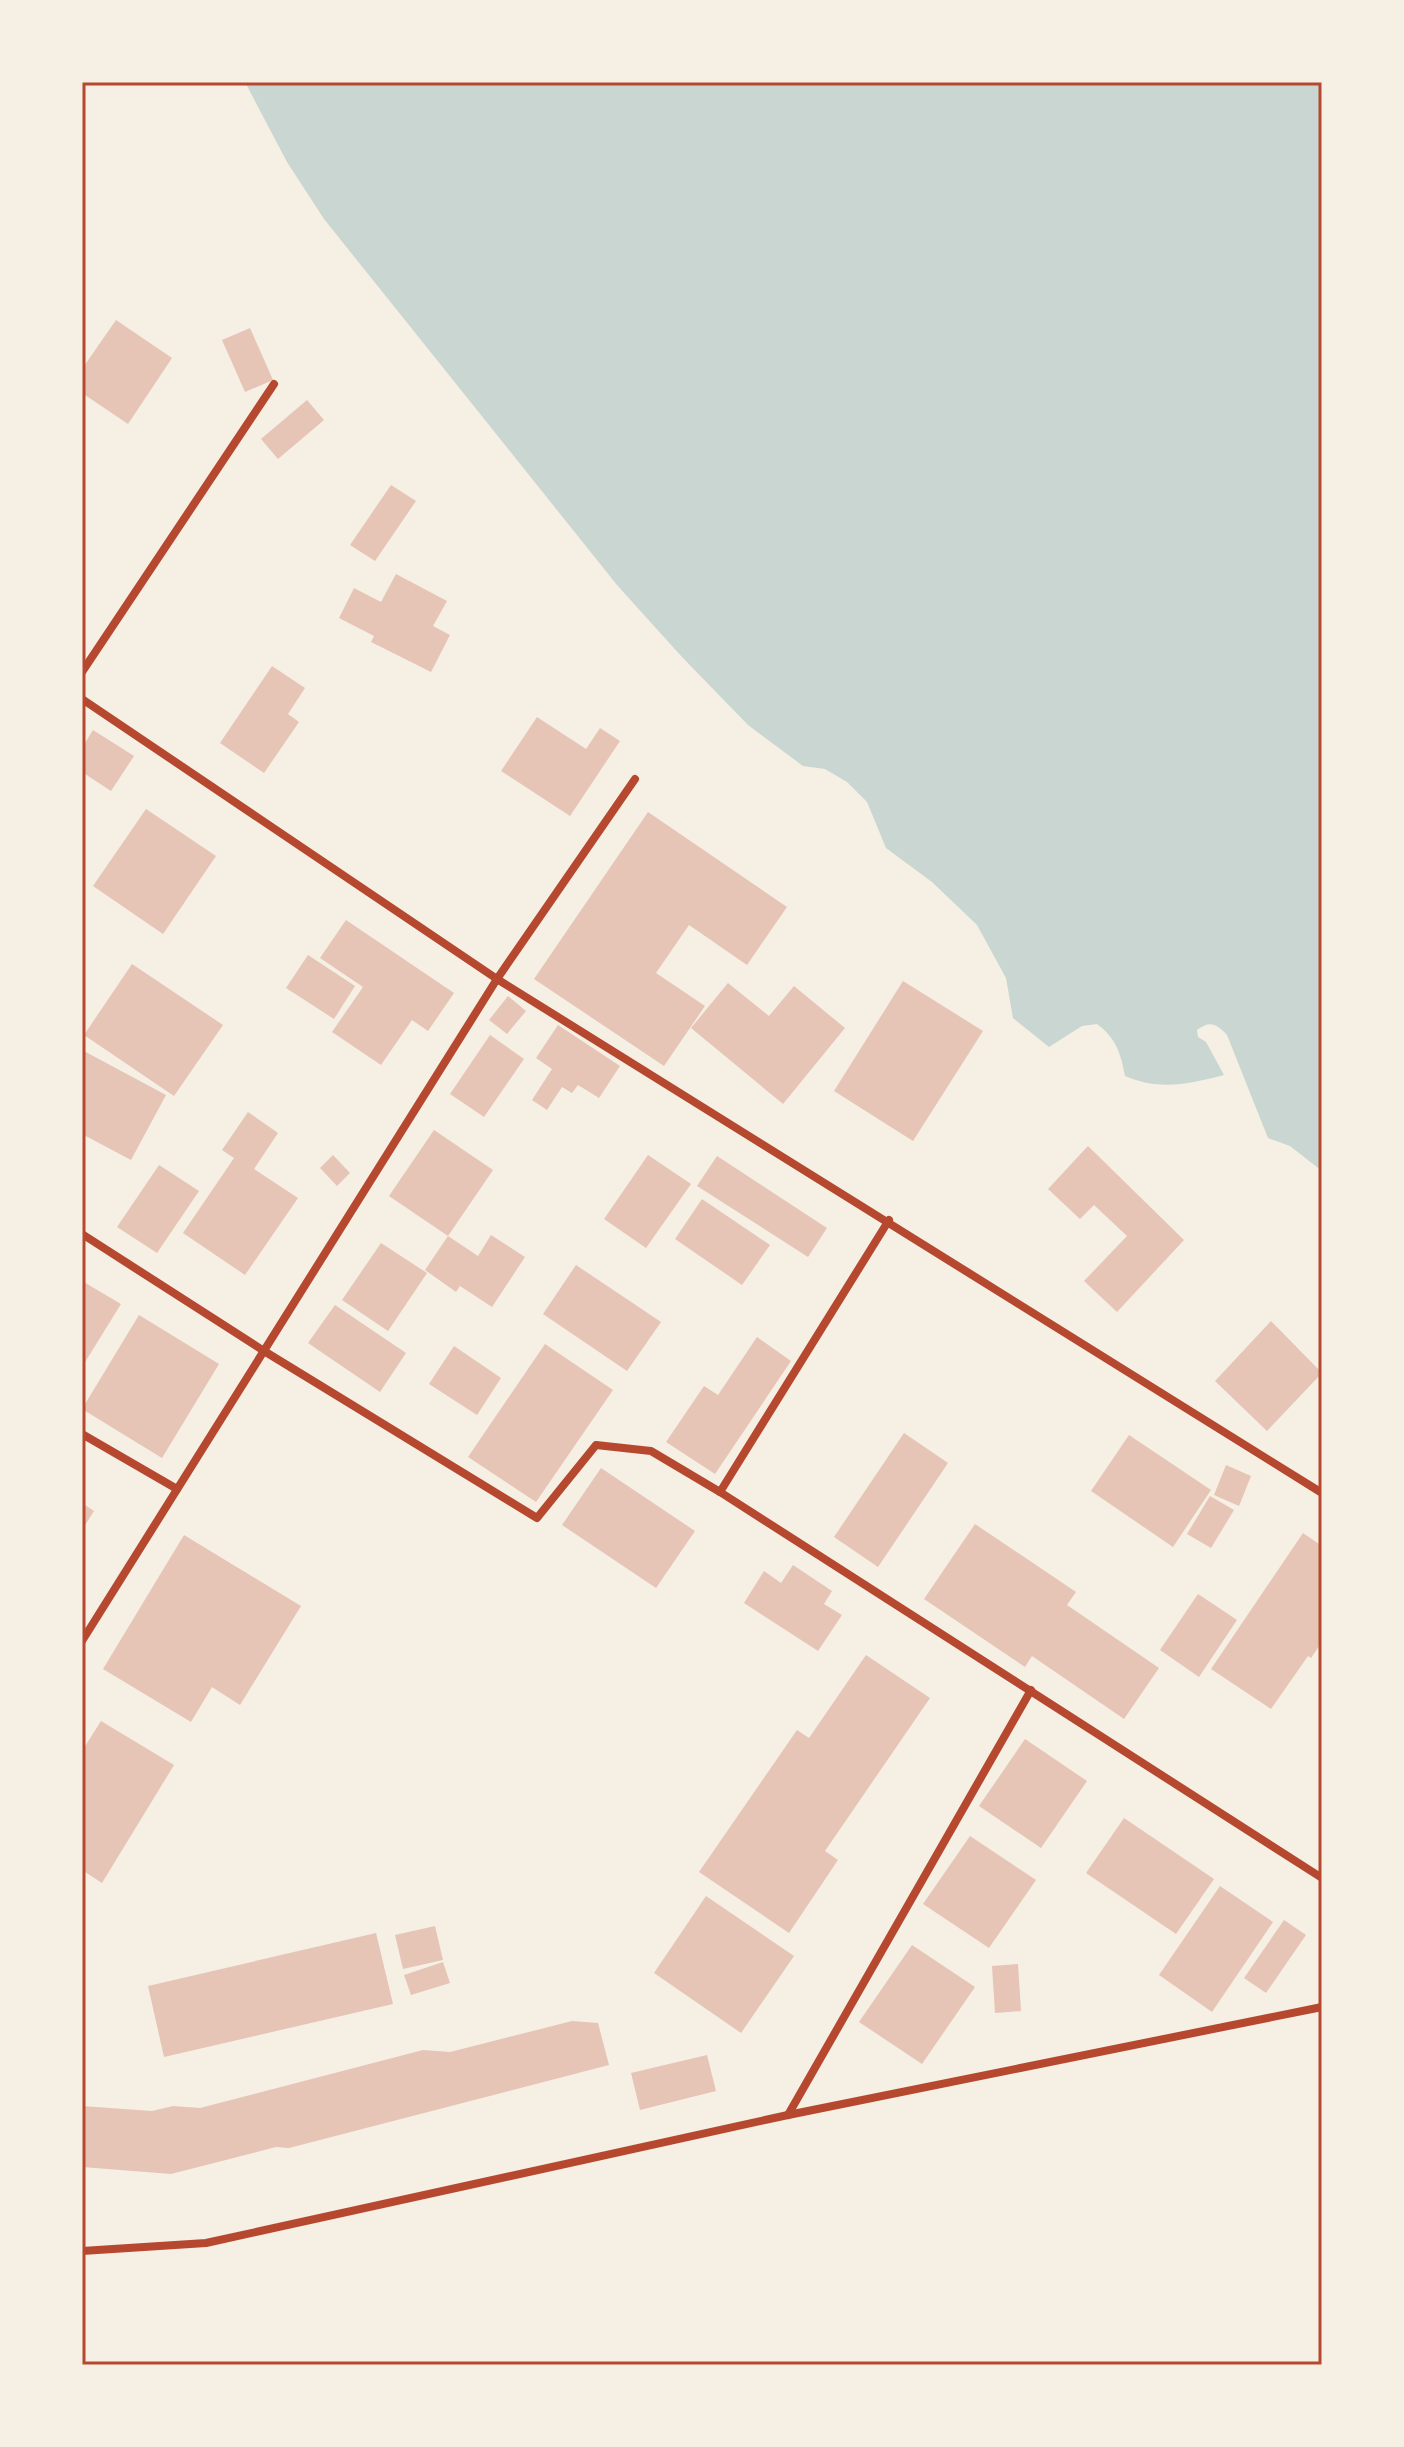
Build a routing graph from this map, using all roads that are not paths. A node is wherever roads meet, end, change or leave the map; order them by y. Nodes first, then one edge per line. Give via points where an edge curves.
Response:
1 (274, 384) dead end
2 (82, 672) edge
3 (82, 699) edge
4 (635, 779) dead end
5 (497, 979) junction
6 (889, 1220) junction
7 (82, 1234) edge
8 (264, 1351) junction
9 (82, 1434) edge
10 (177, 1489) junction
11 (720, 1492) junction
12 (1322, 1493) edge
13 (82, 1641) edge
14 (1031, 1690) junction
15 (1322, 1878) edge
16 (1322, 2007) edge
17 (788, 2115) junction
18 (82, 2251) edge

1 - 2 street
3 - 5 street
4 - 5 street
5 - 6 street
5 - 8 street
6 - 11 street
6 - 12 street
7 - 8 street
8 - 10 street
8 - 11 street via 537,1518 596,1445 651,1451
9 - 10 street
10 - 13 street
11 - 14 street
14 - 15 street
14 - 17 street
16 - 17 street
17 - 18 street via 206,2243

